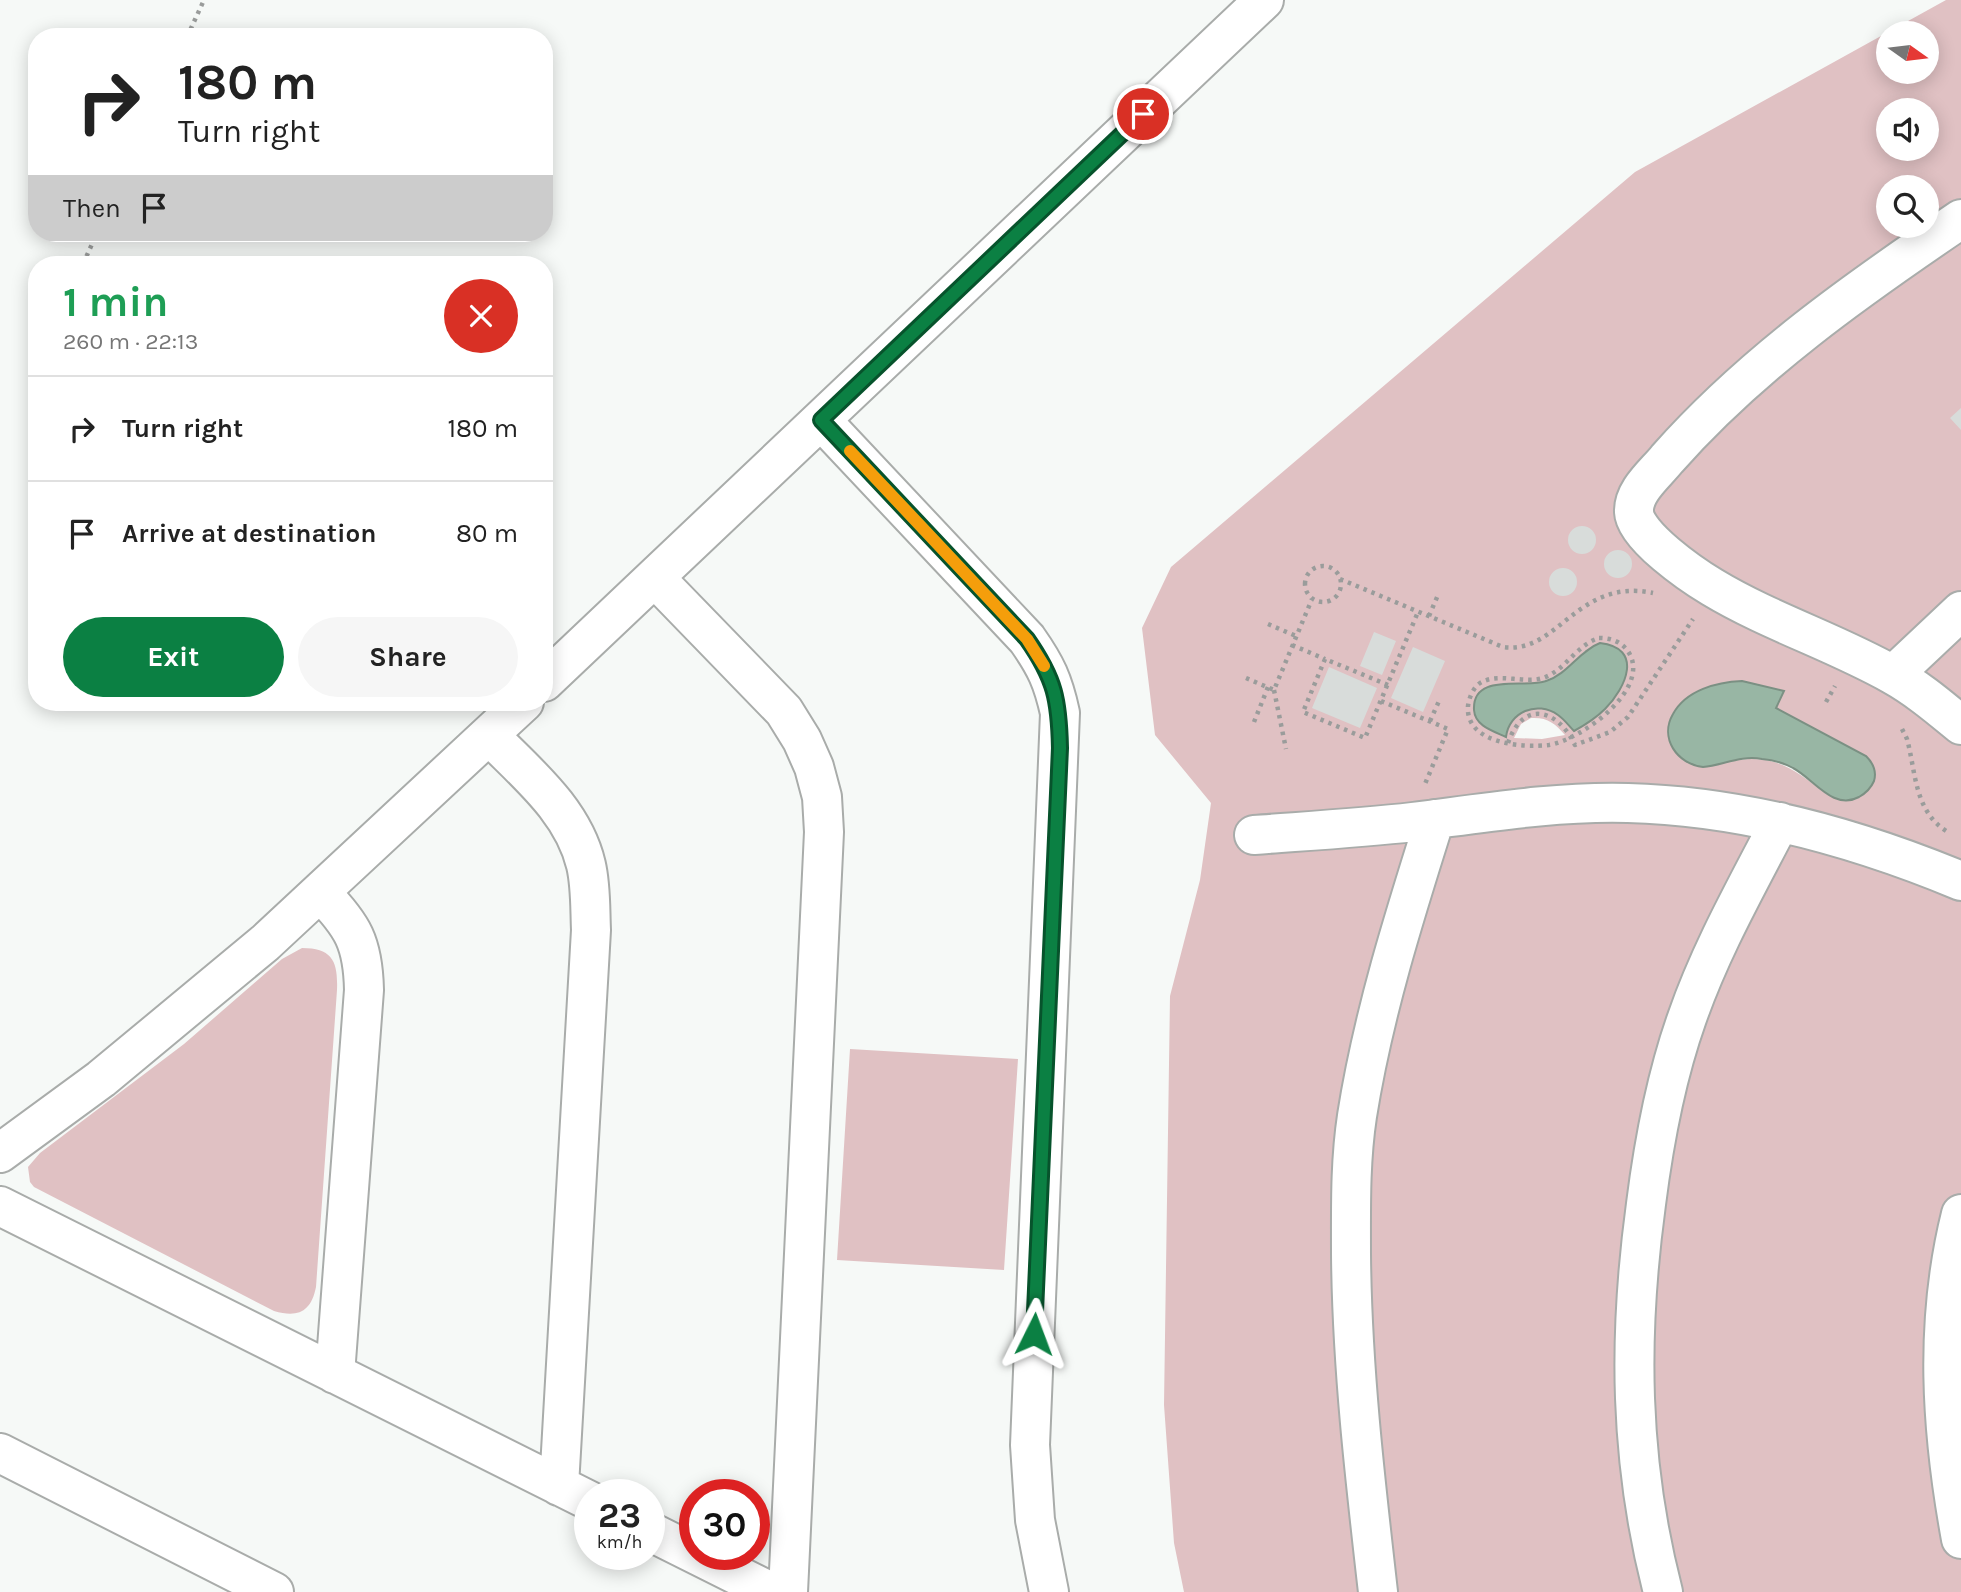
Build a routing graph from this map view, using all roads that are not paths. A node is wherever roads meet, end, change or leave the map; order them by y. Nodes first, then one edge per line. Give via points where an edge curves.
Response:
1 (1264, 0) edge
2 (1961, 219) edge
3 (821, 420) junction
4 (655, 578) junction
5 (1961, 611) edge
6 (553, 674) edge
7 (1893, 675) junction
8 (514, 711) edge
9 (1961, 725) edge
10 (489, 735) junction
11 (1422, 821) junction
12 (1780, 822) junction
13 (1254, 835) dead end
14 (1961, 881) edge
15 (321, 893) junction
16 (0, 1153) edge
17 (0, 1206) edge
18 (1961, 1214) edge
19 (335, 1374) junction
20 (0, 1453) edge
21 (574, 1479) edge
22 (574, 1494) edge
23 (1961, 1539) edge
24 (727, 1570) edge
25 (274, 1592) edge
26 (771, 1592) edge
27 (788, 1592) edge
28 (1049, 1592) edge
29 (1378, 1592) edge
30 (1662, 1592) edge

1 - 3 street
2 - 7 street via 1794,338 1745,379 1642,488 1633,510 1642,530 1656,544 1711,586
3 - 4 street
3 - 28 street via 1027,639 1053,684 1060,713 1030,1445 1035,1520
4 - 6 street
4 - 27 street via 783,710 802,740 822,797
5 - 7 street
7 - 9 street
8 - 10 street
10 - 15 street
10 - 21 street via 563,814 586,864 590,895
11 - 12 street via 1627,803 1717,810
11 - 13 street
11 - 29 street via 1357,1117 1351,1192 1355,1375
12 - 14 street via 1848,839
12 - 30 street via 1716,946 1687,1017 1649,1179 1635,1296 1633,1384 1645,1514
15 - 16 street via 174,1020
15 - 19 street via 341,913 361,949 365,990
17 - 19 street
18 - 23 street via 1946,1291 1942,1386
19 - 22 street
20 - 25 street
24 - 26 street

